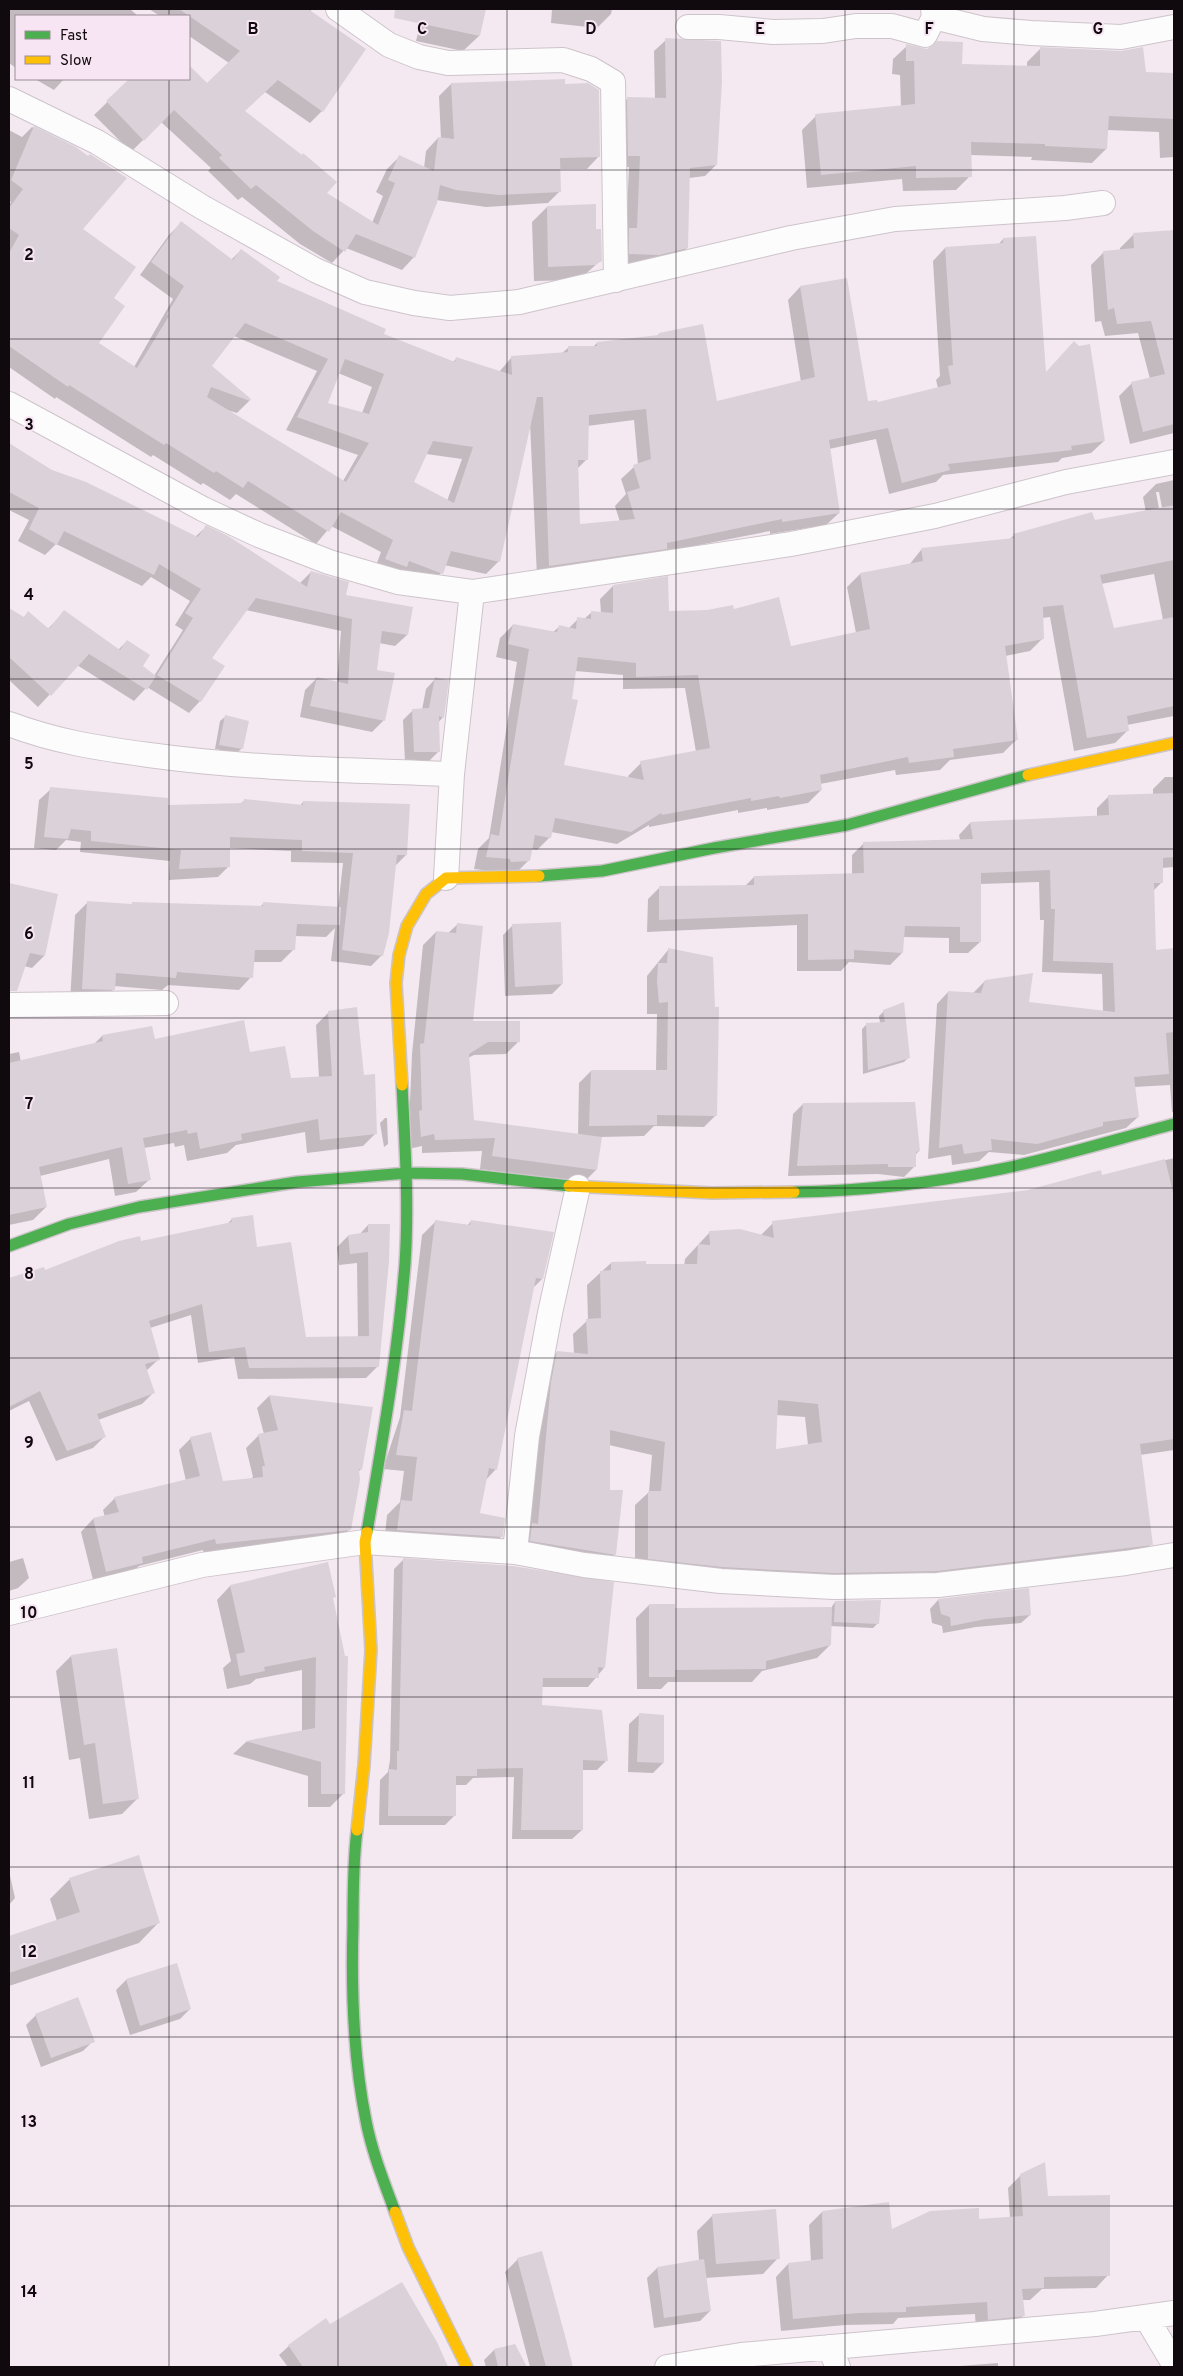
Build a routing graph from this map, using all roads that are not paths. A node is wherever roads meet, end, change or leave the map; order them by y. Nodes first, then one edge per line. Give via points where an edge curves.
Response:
1 (338, 9) edge
2 (933, 13) edge
3 (688, 27) dead end
4 (1174, 27) edge
5 (9, 98) edge
6 (1103, 203) dead end
7 (616, 280) junction
8 (9, 404) edge
9 (1174, 462) edge
10 (472, 592) junction
11 (9, 724) edge
12 (1174, 743) edge
13 (452, 774) junction
14 (446, 878) junction
15 (166, 1003) dead end
16 (9, 1005) edge
17 (1174, 1124) edge
18 (407, 1173) junction
19 (578, 1187) junction
20 (9, 1246) edge
21 (365, 1542) junction
22 (515, 1552) junction
23 (1174, 1555) edge
24 (9, 1613) edge
25 (1174, 2313) edge
26 (1146, 2317) junction
27 (834, 2357) edge
28 (1174, 2364) edge
29 (466, 2367) edge
30 (667, 2367) edge

1 - 7 street via 390,45 419,57 448,63 563,60 591,69 613,82
2 - 3 street via 925,35 892,26 856,26 823,32
2 - 4 street via 984,29 1047,34 1121,36
5 - 7 street via 97,142 277,250 364,292 450,308 519,302
6 - 7 street via 895,219 792,238
8 - 10 street via 203,509 260,535 329,562 398,582
9 - 10 street via 1066,482 935,516 792,544
10 - 13 street
11 - 13 street via 44,738 173,758 243,765
12 - 14 street via 1011,780 847,825 602,871 533,877
13 - 14 street
14 - 18 street via 426,894 407,926 399,955 396,983
15 - 16 street
17 - 19 street via 1002,1169 898,1186 776,1193
18 - 19 street via 462,1174
18 - 20 street via 297,1182 139,1207 69,1224
18 - 21 street via 405,1263 394,1372
19 - 22 street via 527,1436
21 - 22 street
21 - 24 street via 202,1565
21 - 29 street via 371,1650 354,1857 354,2046 366,2122 380,2173 408,2247
22 - 23 street via 584,1565 721,1581 834,1587 938,1585
25 - 26 street
26 - 27 street
26 - 28 street
27 - 30 street via 741,2355

